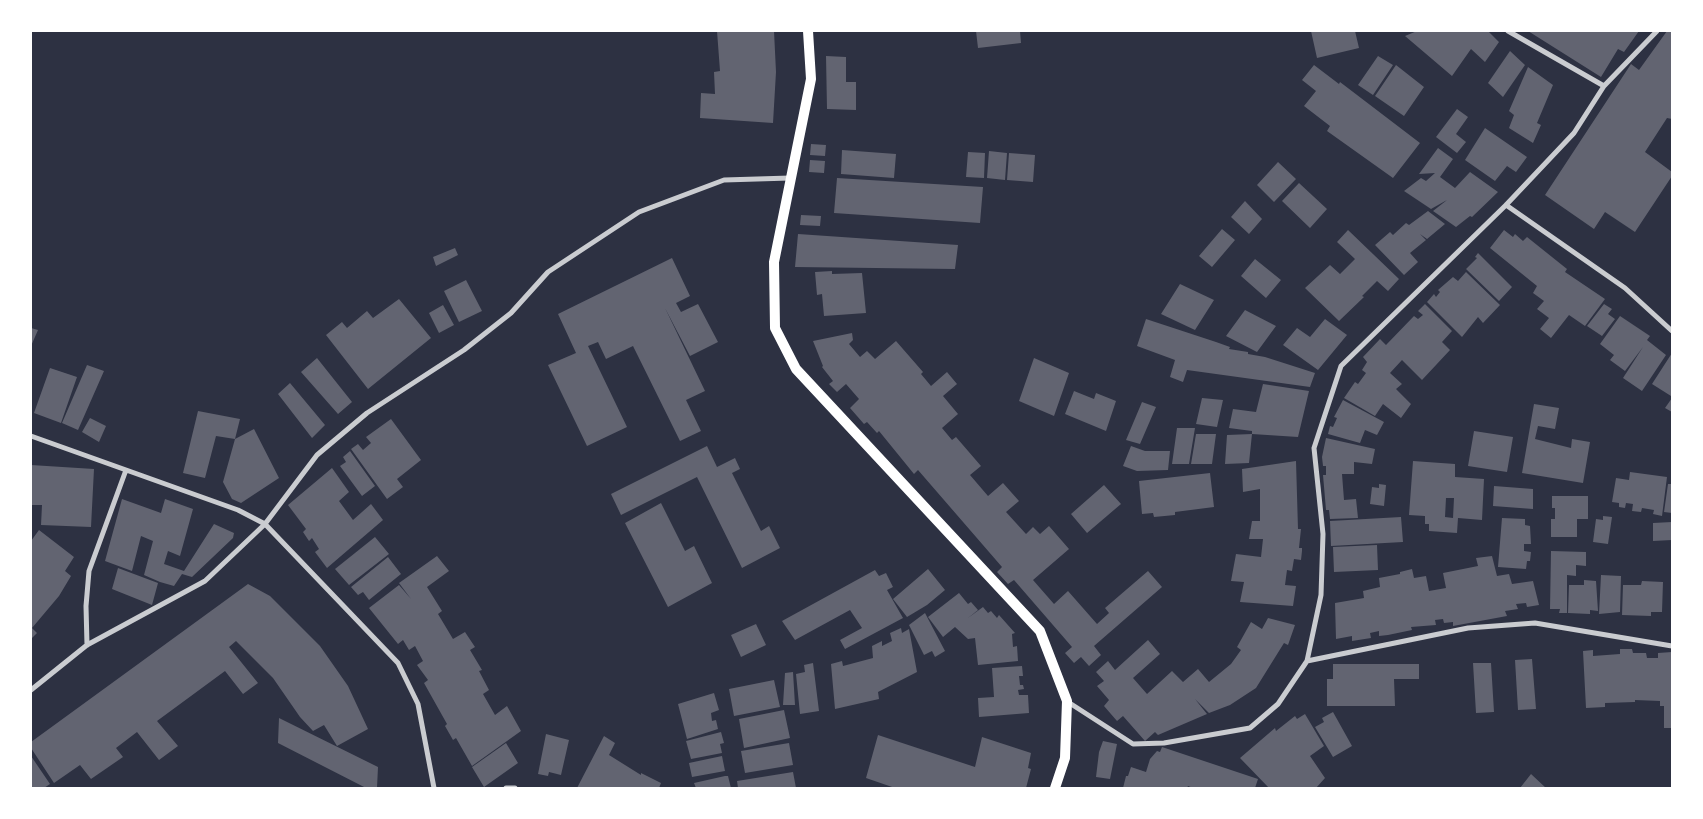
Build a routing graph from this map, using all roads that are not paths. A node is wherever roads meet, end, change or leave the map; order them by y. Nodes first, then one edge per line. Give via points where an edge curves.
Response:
1 (808, 31) edge
2 (1508, 31) edge
3 (1657, 31) edge
4 (1604, 86) junction
5 (790, 178) junction
6 (1506, 205) junction
7 (1672, 331) edge
8 (31, 436) edge
9 (126, 470) junction
10 (265, 524) junction
11 (87, 645) junction
12 (1672, 646) edge
13 (1307, 661) junction
14 (31, 690) edge
15 (1067, 701) junction
16 (434, 788) edge
17 (506, 788) edge
18 (515, 788) edge
19 (1055, 788) edge

1 - 5 main road via 811,79
2 - 4 street
3 - 4 street
4 - 6 street via 1574,133
5 - 10 street via 724,180 639,212 548,272 512,313 464,350 367,413 317,455
5 - 15 main road via 774,262 776,328 796,369 1040,631
6 - 7 street via 1625,288
6 - 13 street via 1341,366 1314,448 1323,534 1321,595
8 - 9 street
9 - 10 street via 238,510
9 - 11 street via 89,571
10 - 11 street via 205,581
10 - 16 street via 398,663 418,704
11 - 14 street
12 - 13 street via 1535,623 1468,628
13 - 15 street via 1278,704 1250,728 1164,744 1133,744
15 - 19 main road via 1065,758
17 - 18 street

